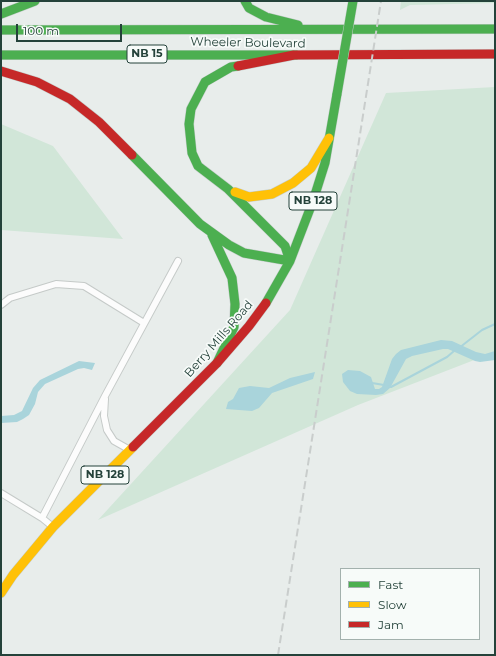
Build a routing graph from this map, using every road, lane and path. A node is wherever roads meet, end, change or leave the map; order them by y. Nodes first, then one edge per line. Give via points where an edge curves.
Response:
1 (35, 1) edge
2 (245, 1) edge
3 (353, 1) edge
4 (1, 14) edge
5 (495, 29) edge
6 (1, 30) edge
7 (316, 30) junction
8 (495, 54) edge
9 (1, 55) edge
10 (294, 55) junction
11 (1, 71) edge
12 (330, 138) junction
13 (228, 189) junction
14 (210, 233) junction
15 (178, 261) dead end
16 (290, 261) junction
17 (1, 305) edge
18 (144, 323) junction
19 (217, 363) junction
20 (105, 396) junction
21 (130, 450) junction
22 (1, 492) edge
23 (42, 518) junction
24 (53, 527) junction
25 (1, 593) edge

1 - 4 main road
2 - 7 main road via 249,8 266,17
3 - 12 main road, Berry Mills Road / NB 128, bridge
5 - 7 main road, Wheeler Boulevard / NB 15
6 - 7 main road, Wheeler Boulevard / NB 15
8 - 10 main road, Wheeler Boulevard / NB 15
9 - 10 main road, Wheeler Boulevard / NB 15
10 - 13 main road via 231,67 205,82 191,109 189,124 192,153 198,166
11 - 14 main road via 38,82 70,99 99,122
12 - 13 main road via 311,168 293,184 272,194 249,197
12 - 16 main road, Berry Mills Road / NB 128 via 313,201
13 - 16 main road via 285,246
14 - 16 main road via 244,253
14 - 19 main road via 232,278 235,304 234,327
15 - 18 street
16 - 19 main road, Berry Mills Road / NB 128 via 268,300
17 - 18 street via 10,298 56,284 84,286
18 - 20 street
19 - 21 main road, Berry Mills Road / NB 128
20 - 21 street via 104,416 107,430 114,441
20 - 23 street
21 - 24 main road, Berry Mills Road / NB 128
22 - 23 street
23 - 24 street
24 - 25 main road, Berry Mills Road / NB 128

